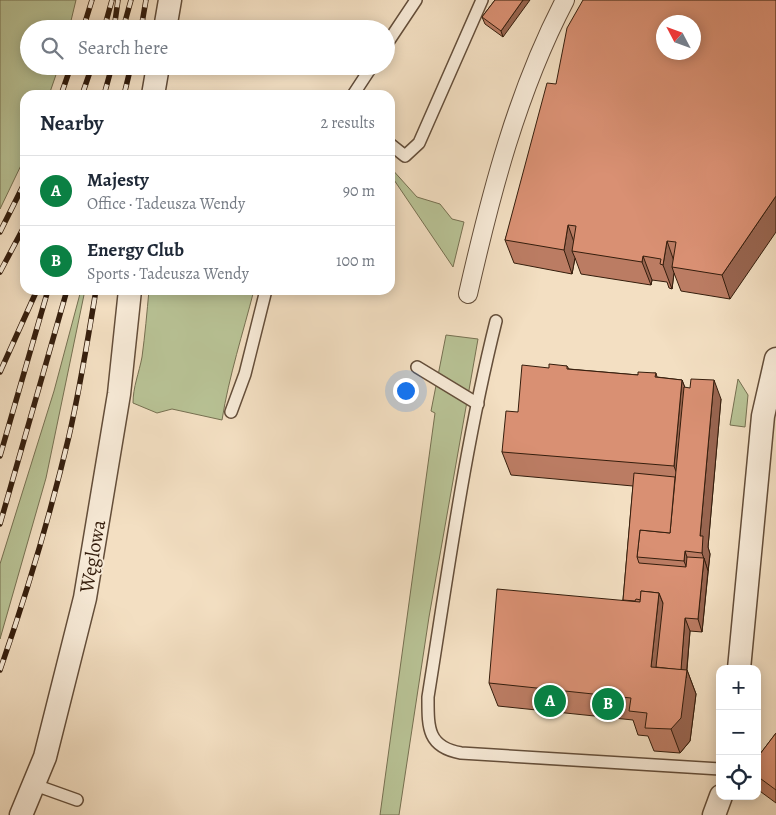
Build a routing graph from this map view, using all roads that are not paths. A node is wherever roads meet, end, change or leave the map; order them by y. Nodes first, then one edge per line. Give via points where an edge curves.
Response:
1 (170, 0) edge
2 (416, 0) edge
3 (482, 0) edge
4 (565, 0) edge
5 (167, 20) edge
6 (395, 32) edge
7 (156, 75) edge
8 (366, 75) edge
9 (154, 90) edge
10 (356, 90) edge
11 (395, 148) edge
12 (468, 294) dead end
13 (129, 295) edge
14 (265, 295) edge
15 (496, 321) dead end
16 (776, 359) edge
17 (417, 367) dead end
18 (478, 404) junction
19 (231, 412) dead end
20 (739, 665) edge
21 (716, 769) edge
22 (35, 785) junction
23 (77, 800) dead end
24 (720, 800) edge
25 (21, 815) edge
26 (714, 815) edge

1 - 5 street
2 - 6 lane
3 - 11 lane via 419,143 406,156
4 - 12 street via 531,70 513,123
7 - 9 street
8 - 10 lane
13 - 22 street, Węglowa via 119,394 85,598 62,696
14 - 19 lane via 245,374
15 - 18 lane
16 - 20 street via 763,416
17 - 18 lane
18 - 21 lane via 428,697 428,722 438,745 447,751 461,753
22 - 23 lane
22 - 25 street, Węglowa
24 - 26 street

